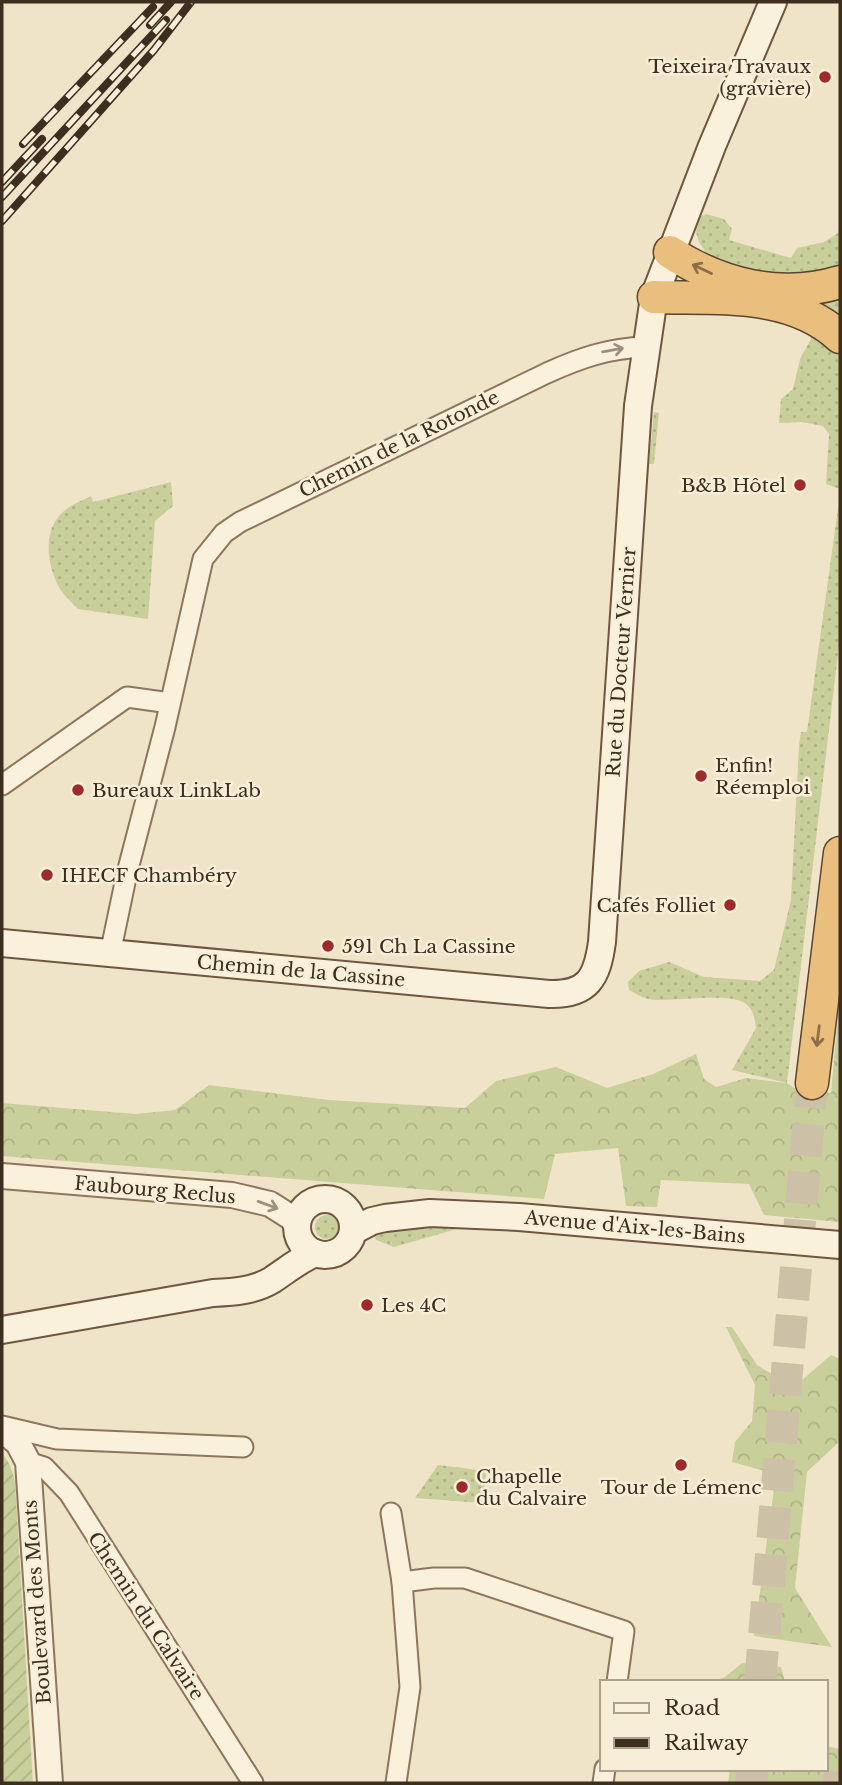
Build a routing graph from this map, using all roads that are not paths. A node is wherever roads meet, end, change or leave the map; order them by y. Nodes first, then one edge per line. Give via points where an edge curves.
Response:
1 (773, 2) edge
2 (670, 251) junction
3 (840, 282) edge
4 (654, 297) junction
5 (840, 337) edge
6 (645, 347) junction
7 (170, 703) junction
8 (2, 785) edge
9 (840, 853) edge
10 (2, 943) edge
11 (110, 954) junction
12 (594, 976) joint
13 (812, 1083) tunnel mouth
14 (2, 1176) edge
15 (349, 1219) junction
16 (304, 1239) junction
17 (840, 1245) edge
18 (2, 1330) edge
19 (2, 1428) edge
20 (243, 1447) dead end
21 (28, 1462) junction
22 (391, 1513) dead end
23 (402, 1583) junction
24 (617, 1680) edge
25 (50, 1783) edge
26 (253, 1783) edge
27 (396, 1783) edge

1 - 2 main road
3 -> 2 highway via 801,290 749,287 708,273
2 - 4 main road
4 - 5 highway via 768,302 816,318
4 - 6 main road
7 -> 6 street, Chemin de la Rotonde via 203,559 224,533 582,357
6 - 12 main road, Rue du Docteur Vernier via 602,942
7 - 8 street via 127,697
7 - 11 street, Chemin de la Rotonde
9 -> 13 highway
10 - 11 main road, Chemin de la Cassine
11 - 12 main road, Chemin de la Cassine via 549,994 574,991
14 -> 16 street, Faubourg Reclus via 232,1195 270,1204 292,1218
15 - 16 main road via 349,1241 335,1254
15 - 16 main road via 328,1199 312,1202 299,1217
15 - 17 main road, Avenue d'Aix-les-Bains via 372,1221 430,1213 519,1217
16 - 18 main road via 303,1258 259,1286
19 - 20 street via 57,1439
19 - 21 street via 18,1443
21 - 25 street, Boulevard des Monts
21 - 26 street, Chemin du Calvaire via 44,1467 69,1493
22 - 23 street
23 - 24 street via 465,1578 624,1631
23 - 27 street via 410,1687

